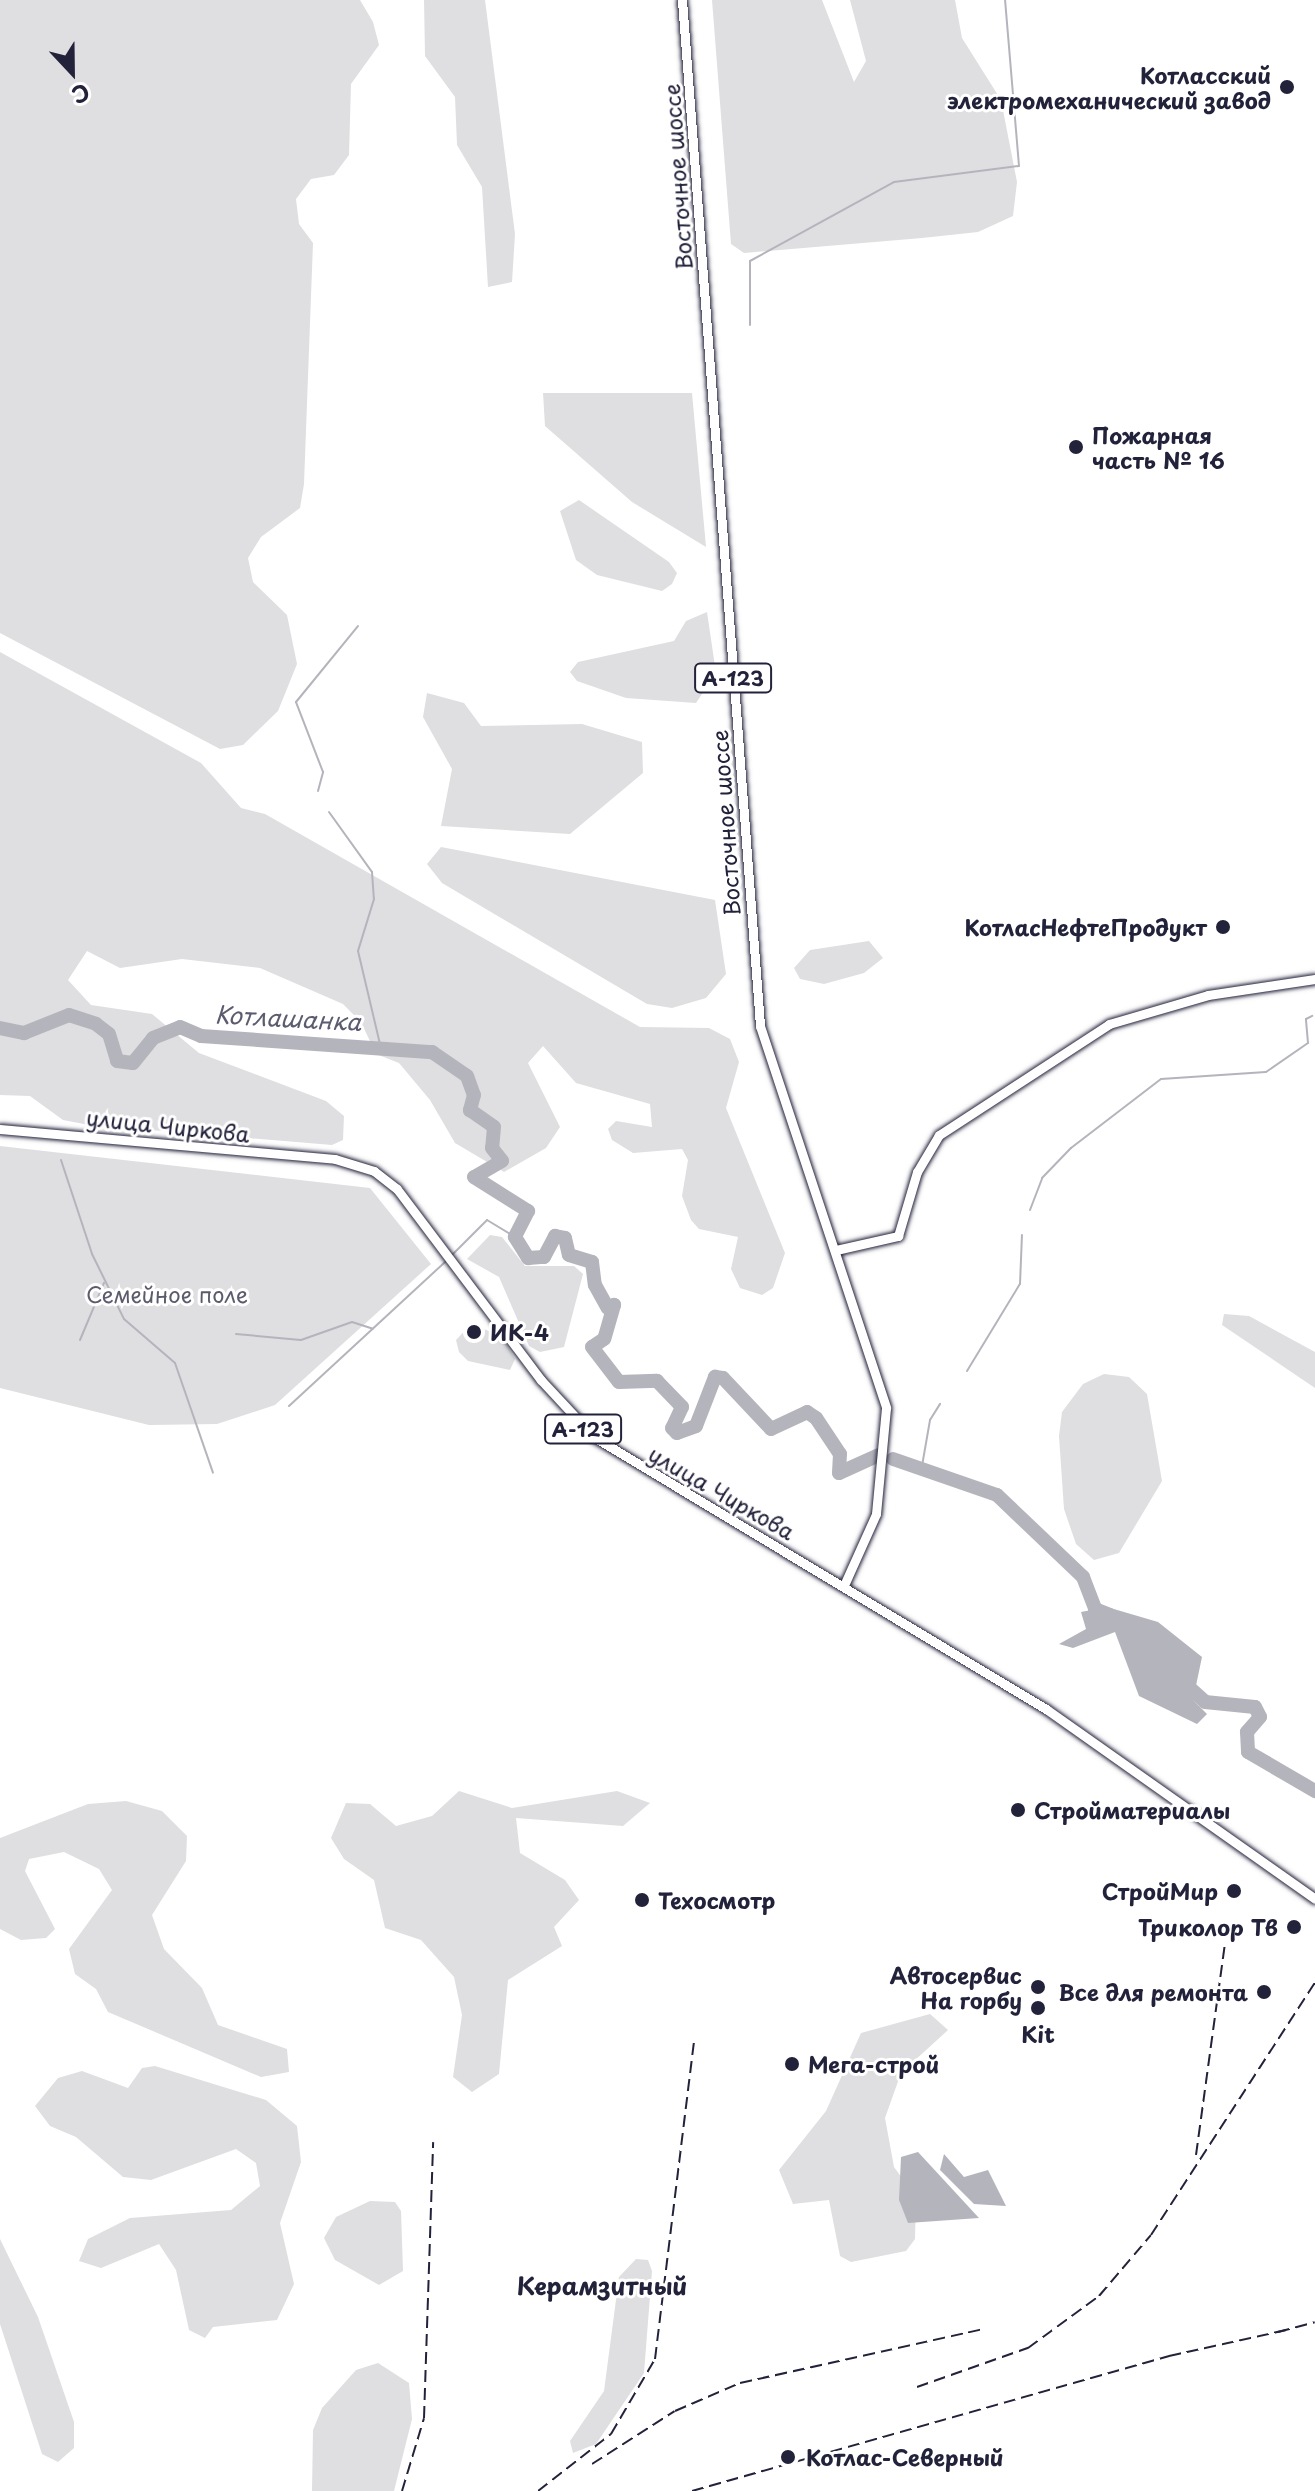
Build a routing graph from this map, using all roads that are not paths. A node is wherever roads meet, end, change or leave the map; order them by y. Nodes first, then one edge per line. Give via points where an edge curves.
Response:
1 (682, 0) edge
2 (1315, 979) edge
3 (0, 1129) edge
4 (836, 1250) junction
5 (845, 1583) junction
6 (1315, 1899) edge

1 - 4 main road, Восточное шоссе / А-123 via 756,992 778,1099
2 - 4 main road via 1208,995 1109,1024 939,1135 917,1172 898,1236
3 - 5 main road, улица Чиркова / А-123 via 335,1159 366,1167 397,1189 574,1422
4 - 5 main road, Восточное шоссе / А-123 via 882,1386 887,1447 881,1493
5 - 6 main road, улица Чиркова via 1046,1709

